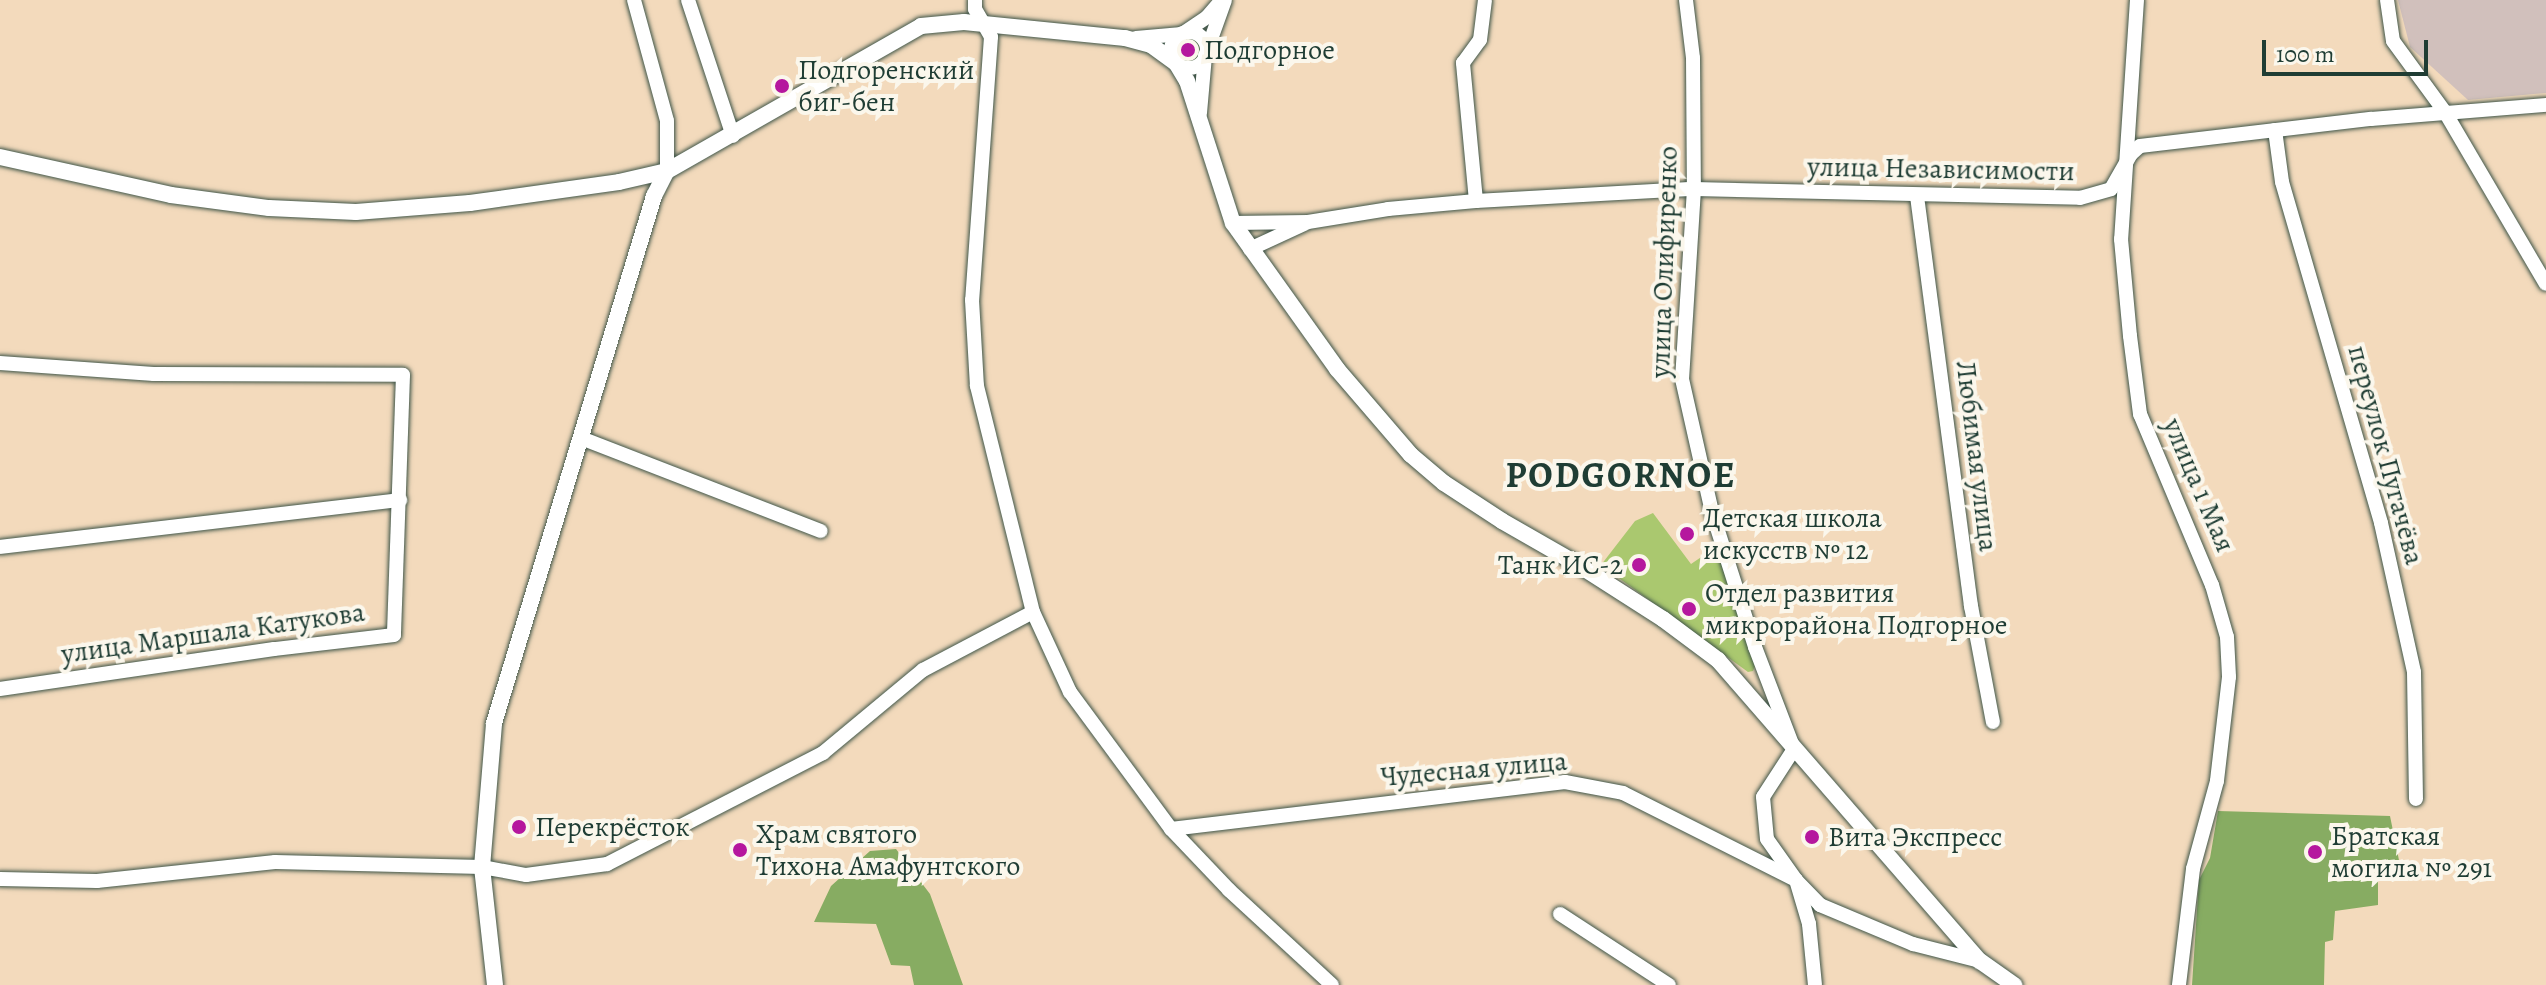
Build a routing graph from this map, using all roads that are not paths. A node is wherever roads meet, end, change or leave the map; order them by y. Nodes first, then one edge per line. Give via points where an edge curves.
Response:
1 (634, 0) edge
2 (688, 0) edge
3 (975, 0) edge
4 (1224, 0) edge
5 (1485, 0) edge
6 (1686, 0) edge
7 (2137, 0) edge
8 (2387, 0) edge
9 (983, 25) junction
10 (1182, 34) junction
11 (1125, 38) junction
12 (1205, 56) junction
13 (1176, 63) junction
14 (2546, 105) edge
15 (2445, 112) junction
16 (1200, 117) junction
17 (2275, 130) junction
18 (733, 136) junction
19 (0, 157) edge
20 (2124, 168) junction
21 (667, 171) junction
22 (1694, 189) junction
23 (1917, 196) junction
24 (1476, 201) junction
25 (1308, 222) junction
26 (1233, 223) junction
27 (1250, 249) junction
28 (2546, 284) edge
29 (0, 363) edge
30 (581, 438) junction
31 (400, 500) junction
32 (821, 531) dead end
33 (0, 547) edge
34 (1033, 612) junction
35 (0, 689) edge
36 (1993, 722) dead end
37 (1794, 749) junction
38 (2416, 799) dead end
39 (1171, 829) junction
40 (482, 867) junction
41 (0, 879) edge
42 (1796, 880) junction
43 (1560, 914) dead end
44 (1980, 961) junction
45 (495, 985) edge
46 (1332, 985) edge
47 (1669, 985) edge
48 (1815, 985) edge
49 (2014, 985) edge
50 (2179, 985) edge

1 - 21 street via 667,121
2 - 18 street
3 - 9 street
4 - 10 street
4 - 12 street
5 - 24 street via 1480,40 1463,63
6 - 22 street, улица Олифиренко via 1693,58
7 - 20 street, улица 1 Мая
8 - 15 street via 2393,41
9 - 11 street
9 - 18 street via 941,23 902,35
9 - 34 street via 991,37 972,300 977,386
10 - 11 street
10 - 12 street via 1198,35
10 - 13 street via 1171,47
11 - 13 street via 1151,45
12 - 13 street via 1193,67
12 - 16 street
13 - 16 street
14 - 15 street, улица Независимости
15 - 17 street, улица Независимости
15 - 28 street
16 - 26 street
17 - 20 street, улица Независимости via 2140,146
17 - 38 street, переулок Пугачёва via 2282,182 2381,523 2414,672
18 - 21 street
19 - 21 street via 171,195 356,212 470,203
20 - 23 street, улица Независимости via 2111,189 2097,196
20 - 50 street, улица 1 Мая via 2121,239 2140,414 2212,585 2227,637 2229,677 2217,781 2193,869
21 - 30 street via 654,196
22 - 23 street, улица Независимости
22 - 24 street, улица Независимости
22 - 37 street, улица Олифиренко via 1682,379 1712,512
23 - 36 street, Любимая улица via 1971,606
24 - 25 street, улица Независимости
25 - 26 street
25 - 27 street
26 - 27 street
27 - 37 street via 1337,369 1411,455 1478,506 1663,619 1718,660
29 - 31 street, улица Маршала Катукова via 154,374 403,375
30 - 32 street
30 - 40 street via 494,723
31 - 33 street
31 - 35 street, улица Маршала Катукова via 394,635
34 - 39 street via 1070,692
34 - 40 street via 923,670 823,753 607,864 526,875
37 - 42 street via 1763,797 1767,839
37 - 44 street
39 - 42 street, Чудесная улица via 1565,782 1623,793
39 - 46 street
40 - 41 street via 275,862 97,881
40 - 45 street
42 - 44 street, Чудесная улица via 1820,905 1913,944
42 - 48 street via 1809,924
43 - 47 street
44 - 49 street

